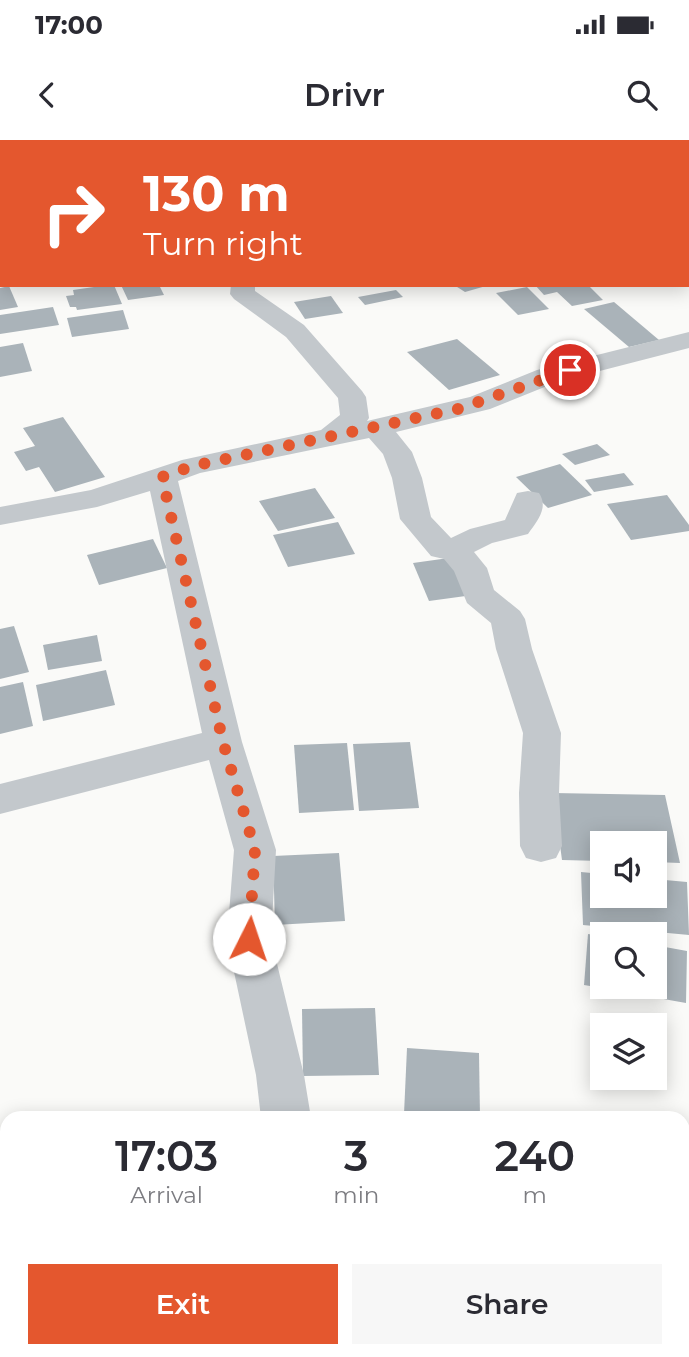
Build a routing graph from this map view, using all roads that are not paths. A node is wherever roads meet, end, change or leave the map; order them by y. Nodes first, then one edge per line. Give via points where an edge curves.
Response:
1 (243, 287) edge
2 (689, 340) edge
3 (376, 428) junction
4 (331, 437) junction
5 (162, 477) junction
6 (528, 500) dead end
7 (0, 516) edge
8 (453, 550) junction
9 (223, 742) junction
10 (0, 799) edge
11 (541, 846) dead end
12 (285, 1111) edge

1 - 4 street via 243,294 295,331 352,397 355,418
2 - 3 street via 547,376 480,403
3 - 4 street
3 - 8 street via 397,452 416,519 443,549
4 - 5 street via 193,466
5 - 7 street via 97,498
5 - 9 street
6 - 8 street via 517,527 481,536
8 - 11 street via 470,568 479,595 508,619 542,733
9 - 10 street
9 - 12 street via 255,850 249,939

